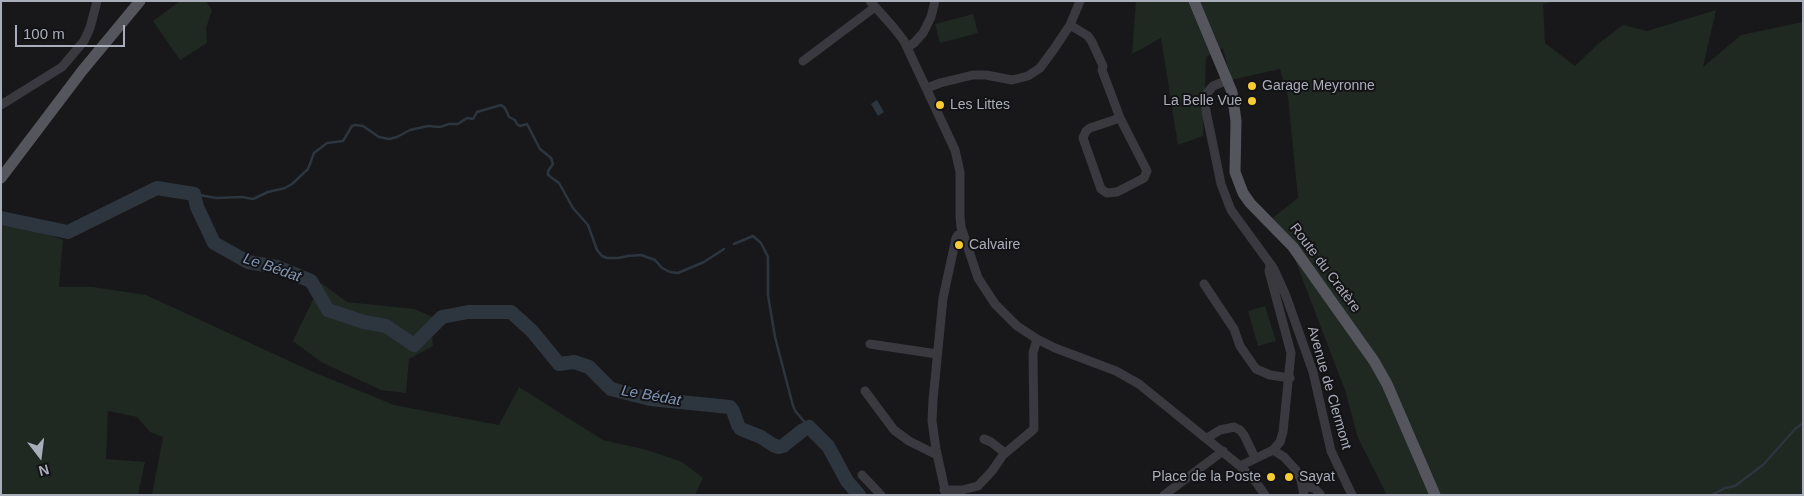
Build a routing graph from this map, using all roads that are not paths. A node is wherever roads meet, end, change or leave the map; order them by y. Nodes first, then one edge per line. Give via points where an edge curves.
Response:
1 (97, 1) edge
2 (140, 1) edge
3 (935, 1) edge
4 (1080, 1) edge
5 (1194, 1) edge
6 (872, 4) edge
7 (1070, 25) junction
8 (907, 47) junction
9 (803, 61) dead end
10 (1228, 80) junction
11 (927, 88) junction
12 (1, 105) edge
13 (1120, 118) junction
14 (1, 178) edge
15 (963, 232) junction
16 (1270, 263) junction
17 (1204, 284) dead end
18 (1037, 339) junction
19 (870, 344) dead end
20 (937, 354) junction
21 (1290, 378) junction
22 (865, 390) dead end
23 (1206, 438) junction
24 (984, 439) dead end
25 (1273, 450) junction
26 (1223, 451) junction
27 (1005, 453) junction
28 (937, 455) junction
29 (1255, 458) junction
30 (1240, 466) junction
31 (862, 475) dead end
32 (1303, 490) edge
33 (945, 493) edge
34 (1320, 494) edge
35 (881, 495) edge
36 (1164, 495) edge
37 (1265, 495) edge
38 (1352, 495) edge
39 (1436, 495) edge

1 - 12 street via 90,28 75,54 46,79
2 - 14 main road
3 - 8 street via 923,33
4 - 7 street
5 - 10 main road, Route du Cratère
6 - 8 street
6 - 9 street
7 - 11 street via 1040,68 1028,76 1012,80 973,75
7 - 13 street via 1092,40
8 - 11 street
10 - 16 street, Avenue de Clermont via 1213,86 1205,101 1220,184 1234,214
10 - 39 main road, Route du Cratère via 1236,112 1235,172 1243,193 1293,248 1374,361
11 - 15 street via 956,150
13 - 13 street via 1147,171 1144,178 1117,192 1107,193 1101,189 1083,138 1090,128
15 - 18 street via 975,270 988,295 1011,320
15 - 20 street via 956,238 943,298
16 - 21 street via 1269,271 1291,353
16 - 38 street, Avenue de Clermont via 1308,353 1331,450
17 - 21 street via 1234,328 1240,346 1256,369
18 - 23 street via 1130,378
18 - 27 street via 1033,354 1034,428
19 - 20 street
20 - 28 street via 932,421
21 - 25 street via 1283,432
22 - 28 street via 894,430
23 - 26 street
23 - 29 street via 1234,427 1244,435
24 - 27 street
25 - 29 street
25 - 32 street via 1296,470
26 - 30 street
26 - 36 street
27 - 33 street via 978,486
28 - 33 street
29 - 30 street
30 - 37 street
31 - 35 street
32 - 34 street via 1314,488

